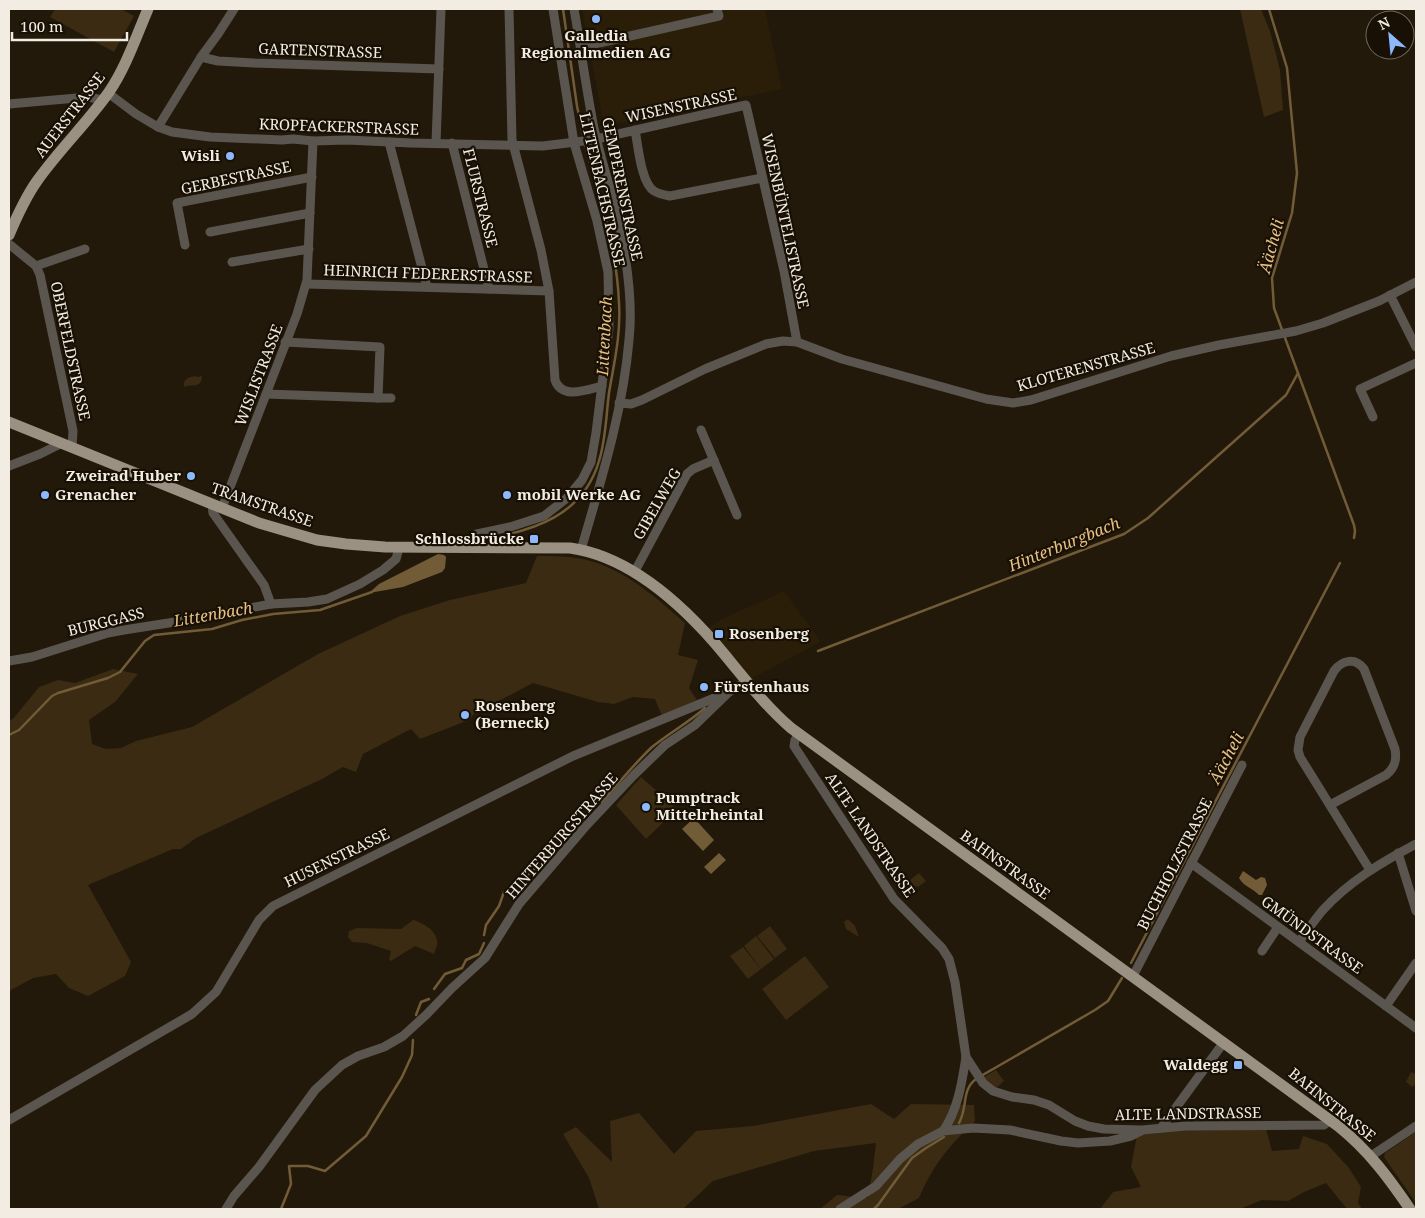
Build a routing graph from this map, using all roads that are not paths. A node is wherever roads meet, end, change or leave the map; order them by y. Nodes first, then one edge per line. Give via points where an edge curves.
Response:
1 (148, 9) edge
2 (234, 9) edge
3 (441, 9) edge
4 (509, 9) edge
5 (553, 9) edge
6 (574, 9) edge
7 (717, 9) edge
8 (581, 47) junction
9 (201, 57) junction
10 (439, 69) junction
11 (106, 96) junction
12 (9, 104) edge
13 (746, 106) joint
14 (158, 127) junction
15 (635, 130) junction
16 (594, 139) junction
17 (313, 141) junction
18 (389, 142) junction
19 (577, 142) junction
20 (436, 143) junction
21 (452, 143) junction
22 (514, 146) junction
23 (312, 177) junction
24 (762, 178) junction
25 (310, 213) junction
26 (10, 229) edge
27 (210, 232) dead end
28 (9, 244) edge
29 (185, 245) dead end
30 (85, 249) dead end
31 (309, 249) junction
32 (232, 262) dead end
33 (36, 266) junction
34 (1416, 282) edge
35 (307, 284) junction
36 (427, 287) junction
37 (490, 289) junction
38 (549, 291) junction
39 (1390, 295) junction
40 (286, 342) junction
41 (797, 342) junction
42 (1416, 347) edge
43 (1416, 363) edge
44 (602, 386) junction
45 (266, 394) junction
46 (378, 398) junction
47 (391, 398) dead end
48 (622, 403) junction
49 (1373, 417) dead end
50 (9, 422) edge
51 (701, 430) dead end
52 (67, 445) junction
53 (714, 460) junction
54 (9, 466) edge
55 (217, 506) junction
56 (737, 515) dead end
57 (399, 548) junction
58 (478, 548) junction
59 (581, 550) junction
60 (634, 573) junction
61 (271, 604) junction
62 (9, 661) edge
63 (747, 681) junction
64 (729, 692) junction
65 (799, 734) junction
66 (1242, 765) dead end
67 (1330, 805) junction
68 (1416, 844) edge
69 (1398, 853) junction
70 (1191, 864) junction
71 (1370, 870) junction
72 (1416, 911) edge
73 (1278, 927) junction
74 (1299, 942) junction
75 (1262, 951) dead end
76 (1416, 963) edge
77 (1133, 976) junction
78 (1386, 1006) junction
79 (1416, 1028) edge
80 (1224, 1042) junction
81 (966, 1058) junction
82 (9, 1120) edge
83 (1330, 1120) junction
84 (1416, 1126) edge
85 (1161, 1128) junction
86 (1142, 1130) junction
87 (944, 1131) junction
88 (1371, 1156) junction
89 (226, 1209) edge
90 (840, 1209) edge
91 (1410, 1209) edge

1 - 11 main road, AUERSTRASSE via 123,68
2 - 9 street
3 - 10 street
4 - 22 street
5 - 19 street, LITTENBACHSTRASSE
6 - 8 street, GEMPERENSTRASSE
7 - 8 street via 719,16
8 - 16 street, GEMPERENSTRASSE
9 - 10 street, GARTENSTRASSE via 254,63
9 - 14 street
10 - 20 street
11 - 12 street
11 - 14 street, KROPFACKERSTRASSE
11 - 26 main road, AUERSTRASSE via 36,182
13 - 15 street, WISENSTRASSE
13 - 24 street, WISENBÜNTELISTRASSE
14 - 17 street, KROPFACKERSTRASSE via 186,135
15 - 16 street, WISENSTRASSE
15 - 24 street via 646,181 654,191 670,196
16 - 19 street, WISENSTRASSE
16 - 48 street, GEMPERENSTRASSE via 620,226 627,277 629,339
17 - 18 street, KROPFACKERSTRASSE
17 - 23 street, WISLISTRASSE
18 - 20 street, KROPFACKERSTRASSE
18 - 36 street
19 - 22 street, KROPFACKERSTRASSE
19 - 44 street, LITTENBACHSTRASSE via 608,272 609,328
20 - 21 street, KROPFACKERSTRASSE
21 - 22 street, KROPFACKERSTRASSE
21 - 37 street, FLURSTRASSE
22 - 38 street
23 - 25 street, WISLISTRASSE
23 - 29 street, GERBESTRASSE via 177,203
24 - 41 street, WISENBÜNTELISTRASSE
25 - 27 street
25 - 31 street, WISLISTRASSE
28 - 33 street, OBERFELDSTRASSE
30 - 33 street
31 - 32 street
31 - 35 street, WISLISTRASSE
33 - 52 street, OBERFELDSTRASSE via 73,431
34 - 39 street, KLOTERENSTRASSE
35 - 36 street, HEINRICH FEDERERSTRASSE
35 - 40 street, WISLISTRASSE
36 - 37 street, HEINRICH FEDERERSTRASSE
37 - 38 street, HEINRICH FEDERERSTRASSE
38 - 44 street via 556,384 564,392
39 - 41 street, KLOTERENSTRASSE via 1289,332 1171,356 1057,393 1013,403 950,390 842,359
39 - 42 street
40 - 45 street, WISLISTRASSE
40 - 46 street via 383,347
41 - 48 street, KLOTERENSTRASSE via 766,344 684,378 642,400
43 - 49 street via 1360,389
44 - 58 street, LITTENBACHSTRASSE via 591,462 582,480 567,498 544,516 477,534
45 - 46 street
45 - 55 street, WISLISTRASSE
46 - 47 street
48 - 59 street, GEMPERENSTRASSE
50 - 52 main road, TRAMSTRASSE
51 - 53 street
52 - 54 street
52 - 55 main road, TRAMSTRASSE
53 - 56 street
53 - 60 street, GIBELWEG via 688,474
55 - 57 main road, TRAMSTRASSE via 317,540
55 - 61 street via 213,513 264,585
57 - 58 main road, TRAMSTRASSE
57 - 61 street, BURGGASS via 396,558 387,567 343,592 316,601
58 - 59 main road, TRAMSTRASSE
59 - 60 main road, BAHNSTRASSE via 600,554
60 - 63 main road, BAHNSTRASSE via 664,593
61 - 62 street, BURGGASS via 108,633
63 - 64 street, HINTERBURGSTRASSE
63 - 65 main road, BAHNSTRASSE
64 - 82 street, HUSENSTRASSE via 573,756 273,906 258,920 216,992 192,1014
64 - 89 street, HINTERBURGSTRASSE via 696,725 659,751 585,827 519,904 485,958 426,1015 388,1046 358,1056 342,1066 315,1090
65 - 77 main road, BAHNSTRASSE
65 - 81 street, ALTE LANDSTRASSE via 794,746 894,898 949,959
66 - 70 street, BUCHHOLZSTRASSE
67 - 67 street via 1300,757 1298,744 1334,671 1341,663 1352,661 1364,669 1396,759 1386,775
67 - 71 street
68 - 69 street
69 - 71 street
69 - 72 street
70 - 73 street, GMÜNDSTRASSE
70 - 77 street, BUCHHOLZSTRASSE
71 - 74 street via 1334,898
73 - 74 street, GMÜNDSTRASSE
73 - 75 street
74 - 78 street, GMÜNDSTRASSE
76 - 78 street
77 - 80 main road, BAHNSTRASSE
78 - 79 street, GMÜNDSTRASSE
80 - 83 main road, BAHNSTRASSE
80 - 85 street
81 - 86 street, ALTE LANDSTRASSE via 983,1083 993,1091 1049,1105 1088,1126
81 - 87 street via 956,1107
83 - 85 street, ALTE LANDSTRASSE via 1324,1125
83 - 88 main road, BAHNSTRASSE
84 - 88 street
85 - 86 street, ALTE LANDSTRASSE
86 - 87 street via 1110,1141 1078,1143 1010,1130 973,1128
87 - 90 street via 918,1144 876,1186
88 - 91 main road, BAHNSTRASSE

